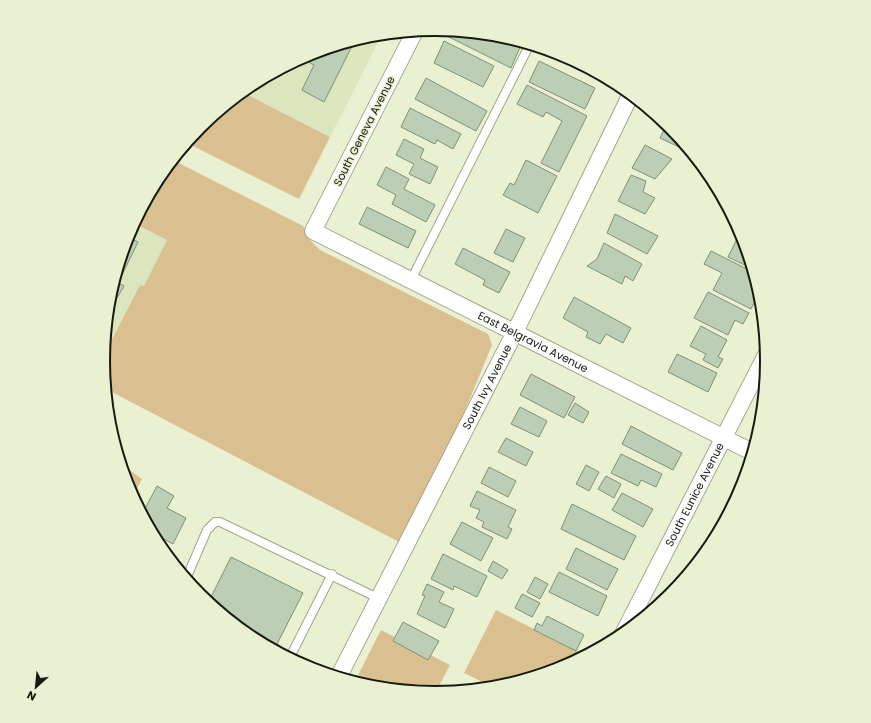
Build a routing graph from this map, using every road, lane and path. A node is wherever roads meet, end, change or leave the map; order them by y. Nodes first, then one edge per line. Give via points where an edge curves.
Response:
1 (411, 37) edge
2 (527, 49) edge
3 (628, 99) edge
4 (313, 231) joint
5 (411, 280) junction
6 (515, 332) junction
7 (761, 365) edge
8 (724, 438) junction
9 (749, 450) edge
10 (189, 573) edge
11 (332, 574) junction
12 (378, 598) junction
13 (628, 624) edge
14 (292, 653) edge
15 (341, 673) edge

1 - 4 street, South Geneva Avenue
2 - 5 lane
3 - 6 street, South Ivy Avenue
4 - 5 street, East Belgravia Avenue
5 - 6 street, East Belgravia Avenue
6 - 8 street, East Belgravia Avenue
6 - 12 street, South Ivy Avenue
7 - 8 street, South Eunice Avenue
8 - 9 street, East Belgravia Avenue
8 - 13 street, South Eunice Avenue
10 - 11 lane via 207,530 215,522 220,522
11 - 12 lane
11 - 14 lane
12 - 15 street, South Ivy Avenue

